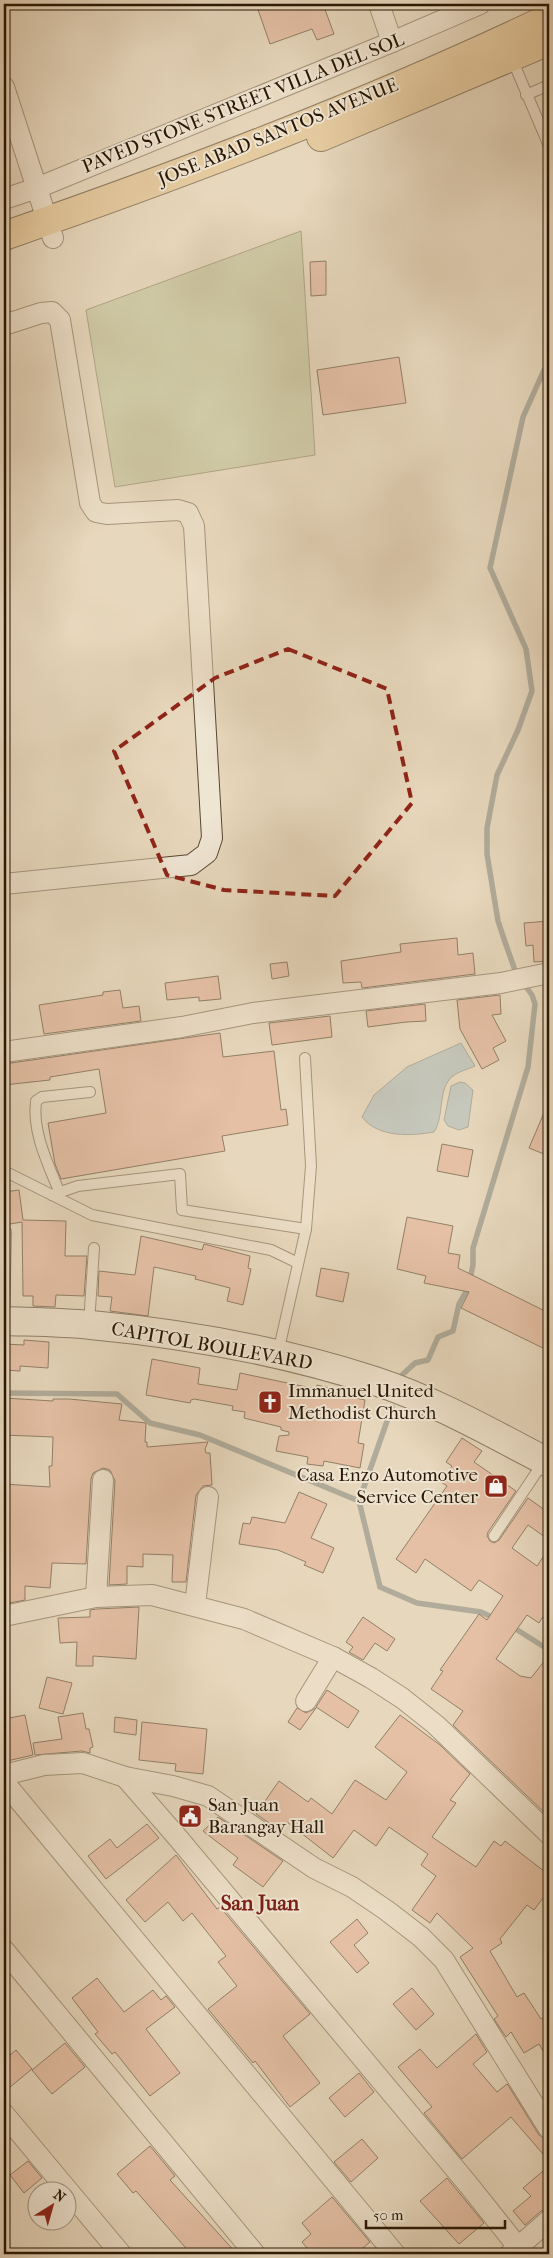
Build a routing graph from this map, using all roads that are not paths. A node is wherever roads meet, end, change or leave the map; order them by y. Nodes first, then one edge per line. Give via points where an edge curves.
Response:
1 (379, 4) edge
2 (480, 4) edge
3 (549, 18) edge
4 (549, 41) edge
5 (392, 42) junction
6 (512, 58) junction
7 (549, 85) edge
8 (4, 87) edge
9 (526, 95) junction
10 (549, 146) edge
11 (38, 188) junction
12 (4, 199) edge
13 (51, 230) junction
14 (4, 236) edge
15 (4, 257) edge
16 (4, 325) edge
17 (4, 884) edge
18 (541, 974) edge
19 (4, 1052) edge
20 (305, 1058) dead end
21 (90, 1092) dead end
22 (4, 1172) edge
23 (56, 1193) junction
24 (306, 1229) junction
25 (6, 1232) dead end
26 (94, 1248) dead end
27 (298, 1263) junction
28 (4, 1321) edge
29 (88, 1325) junction
30 (278, 1354) junction
31 (548, 1458) edge
32 (103, 1480) dead end
33 (208, 1497) dead end
34 (494, 1536) dead end
35 (96, 1597) junction
36 (195, 1605) junction
37 (4, 1616) edge
38 (333, 1657) junction
39 (306, 1701) dead end
40 (4, 1775) edge
41 (125, 1777) junction
42 (4, 1782) edge
43 (549, 1834) edge
44 (4, 1950) edge
45 (4, 2114) edge
46 (549, 2128) edge
47 (549, 2220) edge
48 (514, 2251) edge
49 (121, 2254) edge
50 (255, 2254) edge
51 (395, 2254) edge

1 - 5 street
2 - 5 street, PAVED STONE STREET VILLA DEL SOL
3 - 13 highway, JOSE ABAD SANTOS AVENUE
4 - 6 highway, JOSE ABAD SANTOS AVENUE
5 - 11 street, PAVED STONE STREET VILLA DEL SOL
6 - 9 lane
6 - 13 highway, JOSE ABAD SANTOS AVENUE via 364,120
7 - 9 lane
8 - 11 street
9 - 10 lane
11 - 12 street, PAVED STONE STREET VILLA DEL SOL
11 - 13 street
13 - 14 highway, JOSE ABAD SANTOS AVENUE
13 - 15 highway, JOSE ABAD SANTOS AVENUE
16 - 17 street via 52,312 60,320 90,503 96,512 178,510 188,513 194,526 212,838 208,853 191,865
18 - 19 street via 501,983 253,1013 182,1027
20 - 24 lane via 311,1166
21 - 23 lane via 42,1097 36,1101 43,1152
22 - 23 lane
23 - 24 lane via 78,1186 180,1174 182,1210
23 - 27 lane via 92,1215 271,1250
24 - 27 lane
25 - 28 lane
26 - 29 lane
27 - 30 lane
28 - 29 main road, CAPITOL BOULEVARD
29 - 30 main road, CAPITOL BOULEVARD via 171,1335
30 - 31 main road, CAPITOL BOULEVARD via 377,1381
31 - 34 lane
32 - 35 street
33 - 36 street
35 - 36 street via 152,1595
35 - 37 street
36 - 38 street via 244,1620
38 - 39 street
38 - 43 street via 372,1678 436,1725
40 - 41 street via 44,1765 83,1763
41 - 46 street via 208,1796 314,1868 352,1887 420,1938 444,1960
41 - 48 street via 467,2182
42 - 51 street
44 - 50 street
45 - 49 street
47 - 48 street

